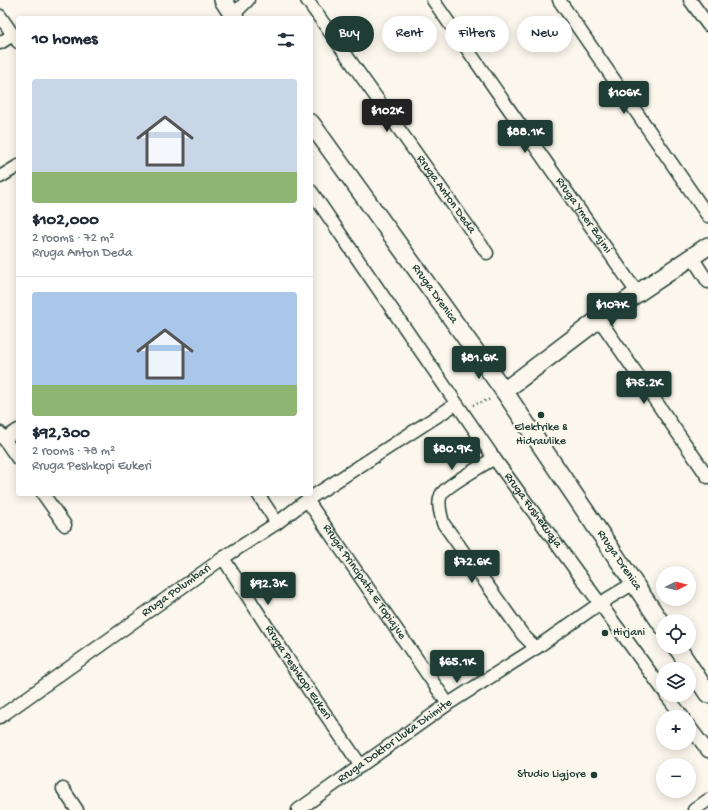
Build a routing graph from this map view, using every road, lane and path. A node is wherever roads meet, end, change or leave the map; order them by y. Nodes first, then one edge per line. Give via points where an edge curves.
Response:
1 (223, 0) edge
2 (248, 0) edge
3 (307, 0) edge
4 (433, 0) edge
5 (559, 0) edge
6 (690, 0) edge
7 (0, 16) edge
8 (232, 16) edge
9 (234, 16) edge
10 (708, 25) edge
11 (16, 38) edge
12 (0, 43) edge
13 (313, 126) edge
14 (16, 167) edge
15 (0, 177) edge
16 (313, 193) edge
17 (708, 216) edge
18 (708, 246) edge
19 (487, 253) dead end
20 (692, 257) junction
21 (708, 282) edge
22 (638, 294) junction
23 (599, 318) junction
24 (504, 391) junction
25 (456, 404) junction
26 (16, 431) edge
27 (2, 436) edge
28 (16, 456) edge
29 (494, 458) junction
30 (708, 477) edge
31 (44, 496) edge
32 (259, 496) edge
33 (307, 500) junction
34 (277, 523) junction
35 (65, 525) dead end
36 (223, 558) junction
37 (634, 583) junction
38 (600, 604) junction
39 (656, 616) edge
40 (536, 648) junction
41 (682, 654) edge
42 (656, 680) edge
43 (708, 694) edge
44 (671, 702) edge
45 (448, 704) junction
46 (678, 710) edge
47 (0, 717) edge
48 (696, 735) edge
49 (708, 751) edge
50 (361, 766) junction
51 (63, 790) dead end
52 (708, 800) edge
53 (76, 810) edge
54 (298, 810) edge
55 (694, 810) edge

1 - 8 street
2 - 9 street
3 - 19 street, Rruga Anton Deda
4 - 22 street, Rruga Ymer Zajmi
5 - 17 street
6 - 10 street
7 - 11 street
11 - 12 street
13 - 24 street, Rruga Drenica
14 - 15 street
16 - 25 street, Rruga Fushëkuqja
18 - 20 street
20 - 21 street
20 - 22 street
22 - 23 street
23 - 24 street
23 - 30 street
24 - 25 path via 487,401 473,405
24 - 37 street, Rruga Drenica
25 - 29 street, Rruga Fushëkuqja
25 - 33 street, Rruga Polumbari
26 - 27 street
27 - 28 street
29 - 38 street, Rruga Fushëkuqja
29 - 40 street via 441,495 439,504 443,523 523,635
31 - 35 street
32 - 34 street
33 - 34 street, Rruga Polumbari
33 - 45 street, Rruga Principata E Topiajve
34 - 36 street, Rruga Polumbari
36 - 47 street, Rruga Polumbari
36 - 50 street, Rruga Peshkopi Eukeri via 292,668
37 - 38 street, Rruga Doktor Lluka Dhimite
37 - 39 street, Rruga Drenica
38 - 40 street, Rruga Doktor Lluka Dhimite
38 - 42 street, Rruga Fushëkuqja
40 - 45 street, Rruga Doktor Lluka Dhimite
41 - 43 street
44 - 46 street
45 - 50 street, Rruga Doktor Lluka Dhimite
48 - 49 street
50 - 54 street, Rruga Doktor Lluka Dhimite
51 - 53 street
52 - 55 street

